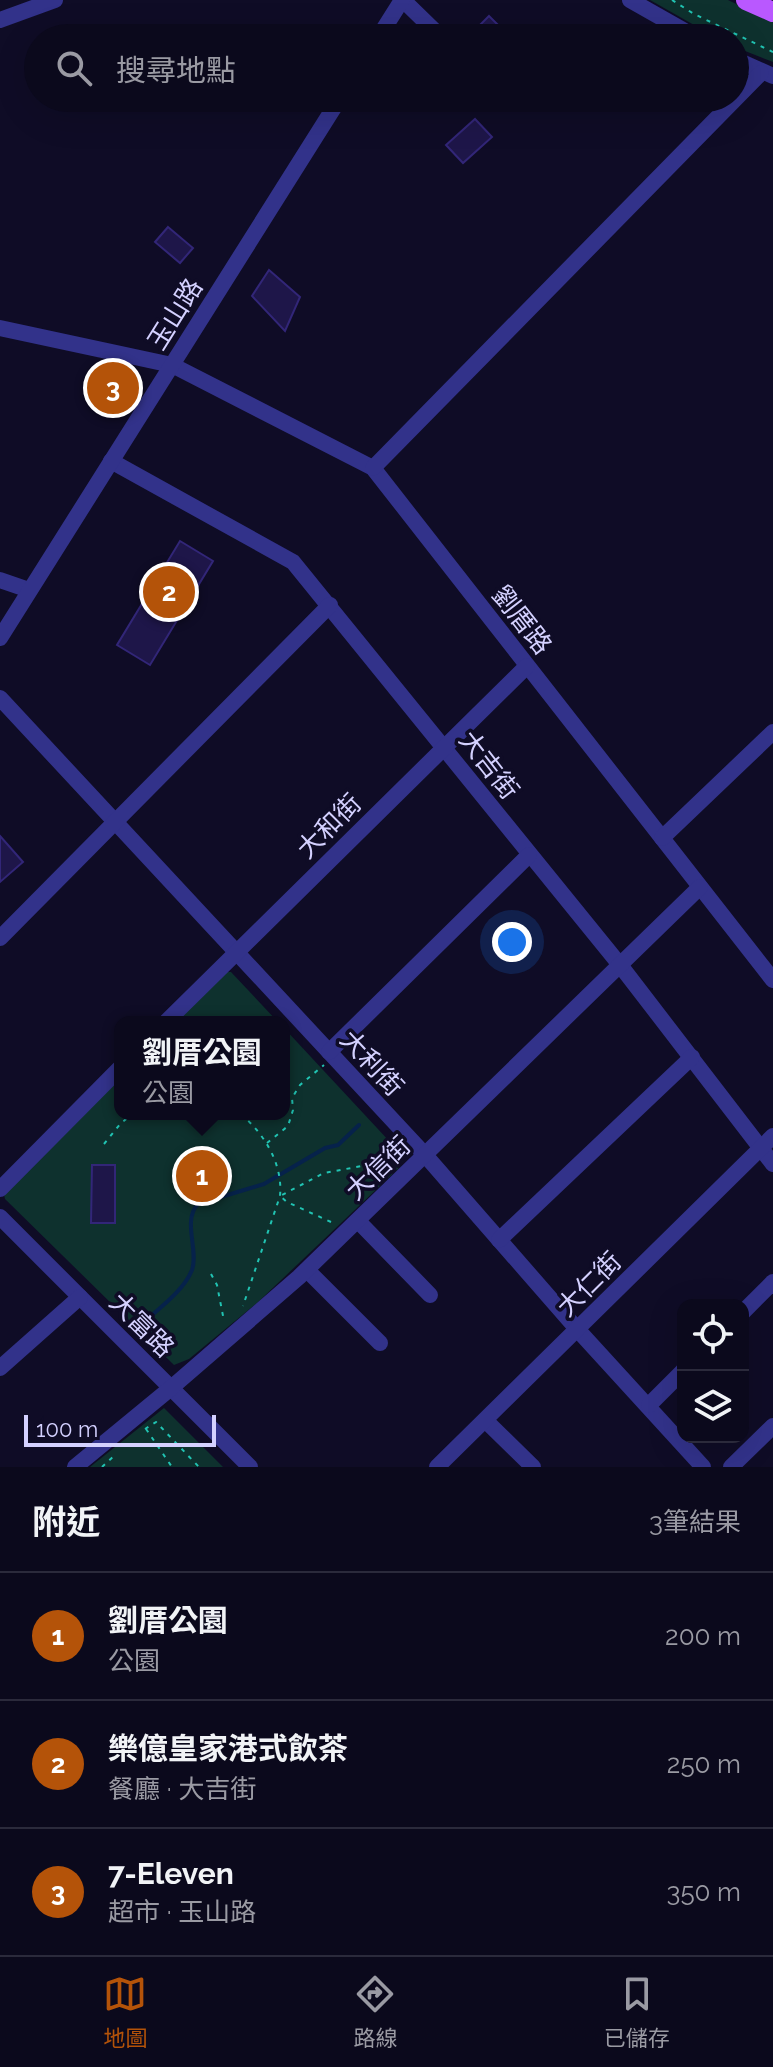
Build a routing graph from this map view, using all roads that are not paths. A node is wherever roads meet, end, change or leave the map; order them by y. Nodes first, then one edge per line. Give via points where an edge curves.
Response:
1 (55, 0) edge
2 (403, 0) edge
3 (630, 0) edge
4 (746, 0) edge
5 (773, 12) edge
6 (0, 20) edge
7 (387, 24) edge
8 (428, 24) edge
9 (672, 24) edge
10 (767, 74) edge
11 (749, 92) edge
12 (331, 112) edge
13 (729, 112) edge
14 (0, 328) edge
15 (172, 365) junction
16 (111, 461) junction
17 (373, 468) junction
18 (0, 580) edge
19 (29, 590) junction
20 (330, 605) junction
21 (0, 638) edge
22 (527, 666) junction
23 (0, 698) edge
24 (773, 732) edge
25 (443, 746) junction
26 (115, 822) junction
27 (662, 838) junction
28 (529, 855) junction
29 (700, 887) junction
30 (0, 938) edge
31 (237, 951) junction
32 (620, 965) junction
33 (773, 980) edge
34 (172, 1016) edge
35 (331, 1055) junction
36 (692, 1057) junction
37 (114, 1074) edge
38 (773, 1136) edge
39 (761, 1148) junction
40 (426, 1156) junction
41 (773, 1164) edge
42 (0, 1189) edge
43 (0, 1217) edge
44 (358, 1221) junction
45 (499, 1240) junction
46 (307, 1270) junction
47 (773, 1282) edge
48 (430, 1295) dead end
49 (80, 1297) junction
50 (749, 1306) edge
51 (577, 1329) junction
52 (380, 1343) dead end
53 (0, 1368) edge
54 (677, 1377) edge
55 (171, 1388) junction
56 (649, 1405) junction
57 (486, 1421) junction
58 (773, 1426) edge
59 (75, 1467) edge
60 (250, 1467) edge
61 (437, 1467) edge
62 (533, 1467) edge
63 (703, 1467) edge
64 (731, 1467) edge

1 - 6 street
2 - 7 street
2 - 8 street
3 - 9 street
4 - 5 main road
10 - 11 street
12 - 15 street, 玉山路
13 - 17 street
14 - 15 street, 劉厝路
15 - 16 street, 玉山路
15 - 17 street, 劉厝路
16 - 19 street, 玉山路
16 - 20 street, 大吉街 via 293,562
17 - 22 street, 劉厝路
18 - 19 street
19 - 21 street, 玉山路
20 - 25 street, 大吉街
20 - 26 street
22 - 25 street, 大和街
22 - 27 street, 劉厝路
23 - 26 street, 大利街
24 - 27 street
25 - 28 street, 大吉街
25 - 31 street, 大和街
26 - 30 street
26 - 31 street, 大利街
27 - 29 street, 劉厝路
28 - 32 street, 大吉街
28 - 35 street
29 - 32 street, 大信街
29 - 33 street, 劉厝路
31 - 34 street, 大和街
31 - 35 street, 大利街
32 - 36 street, 大吉街
32 - 40 street, 大信街
35 - 40 street, 大利街
36 - 39 street, 大吉街
36 - 45 street
37 - 42 street
38 - 39 street, 大仁街
39 - 41 street, 大吉街
39 - 51 street, 大仁街
40 - 44 street, 大信街
40 - 45 street, 大利街
43 - 49 street, 大富路
44 - 46 street, 大信街
44 - 48 street
45 - 51 street, 大利街
46 - 52 street
46 - 55 street, 大信街
47 - 50 street
49 - 53 street
49 - 55 street, 大富路
51 - 56 street, 大利街
51 - 57 street, 大仁街
54 - 56 street
55 - 59 street, 大信街
55 - 60 street, 大富路
56 - 63 street, 大利街
57 - 61 street, 大仁街
57 - 62 street
58 - 64 street

